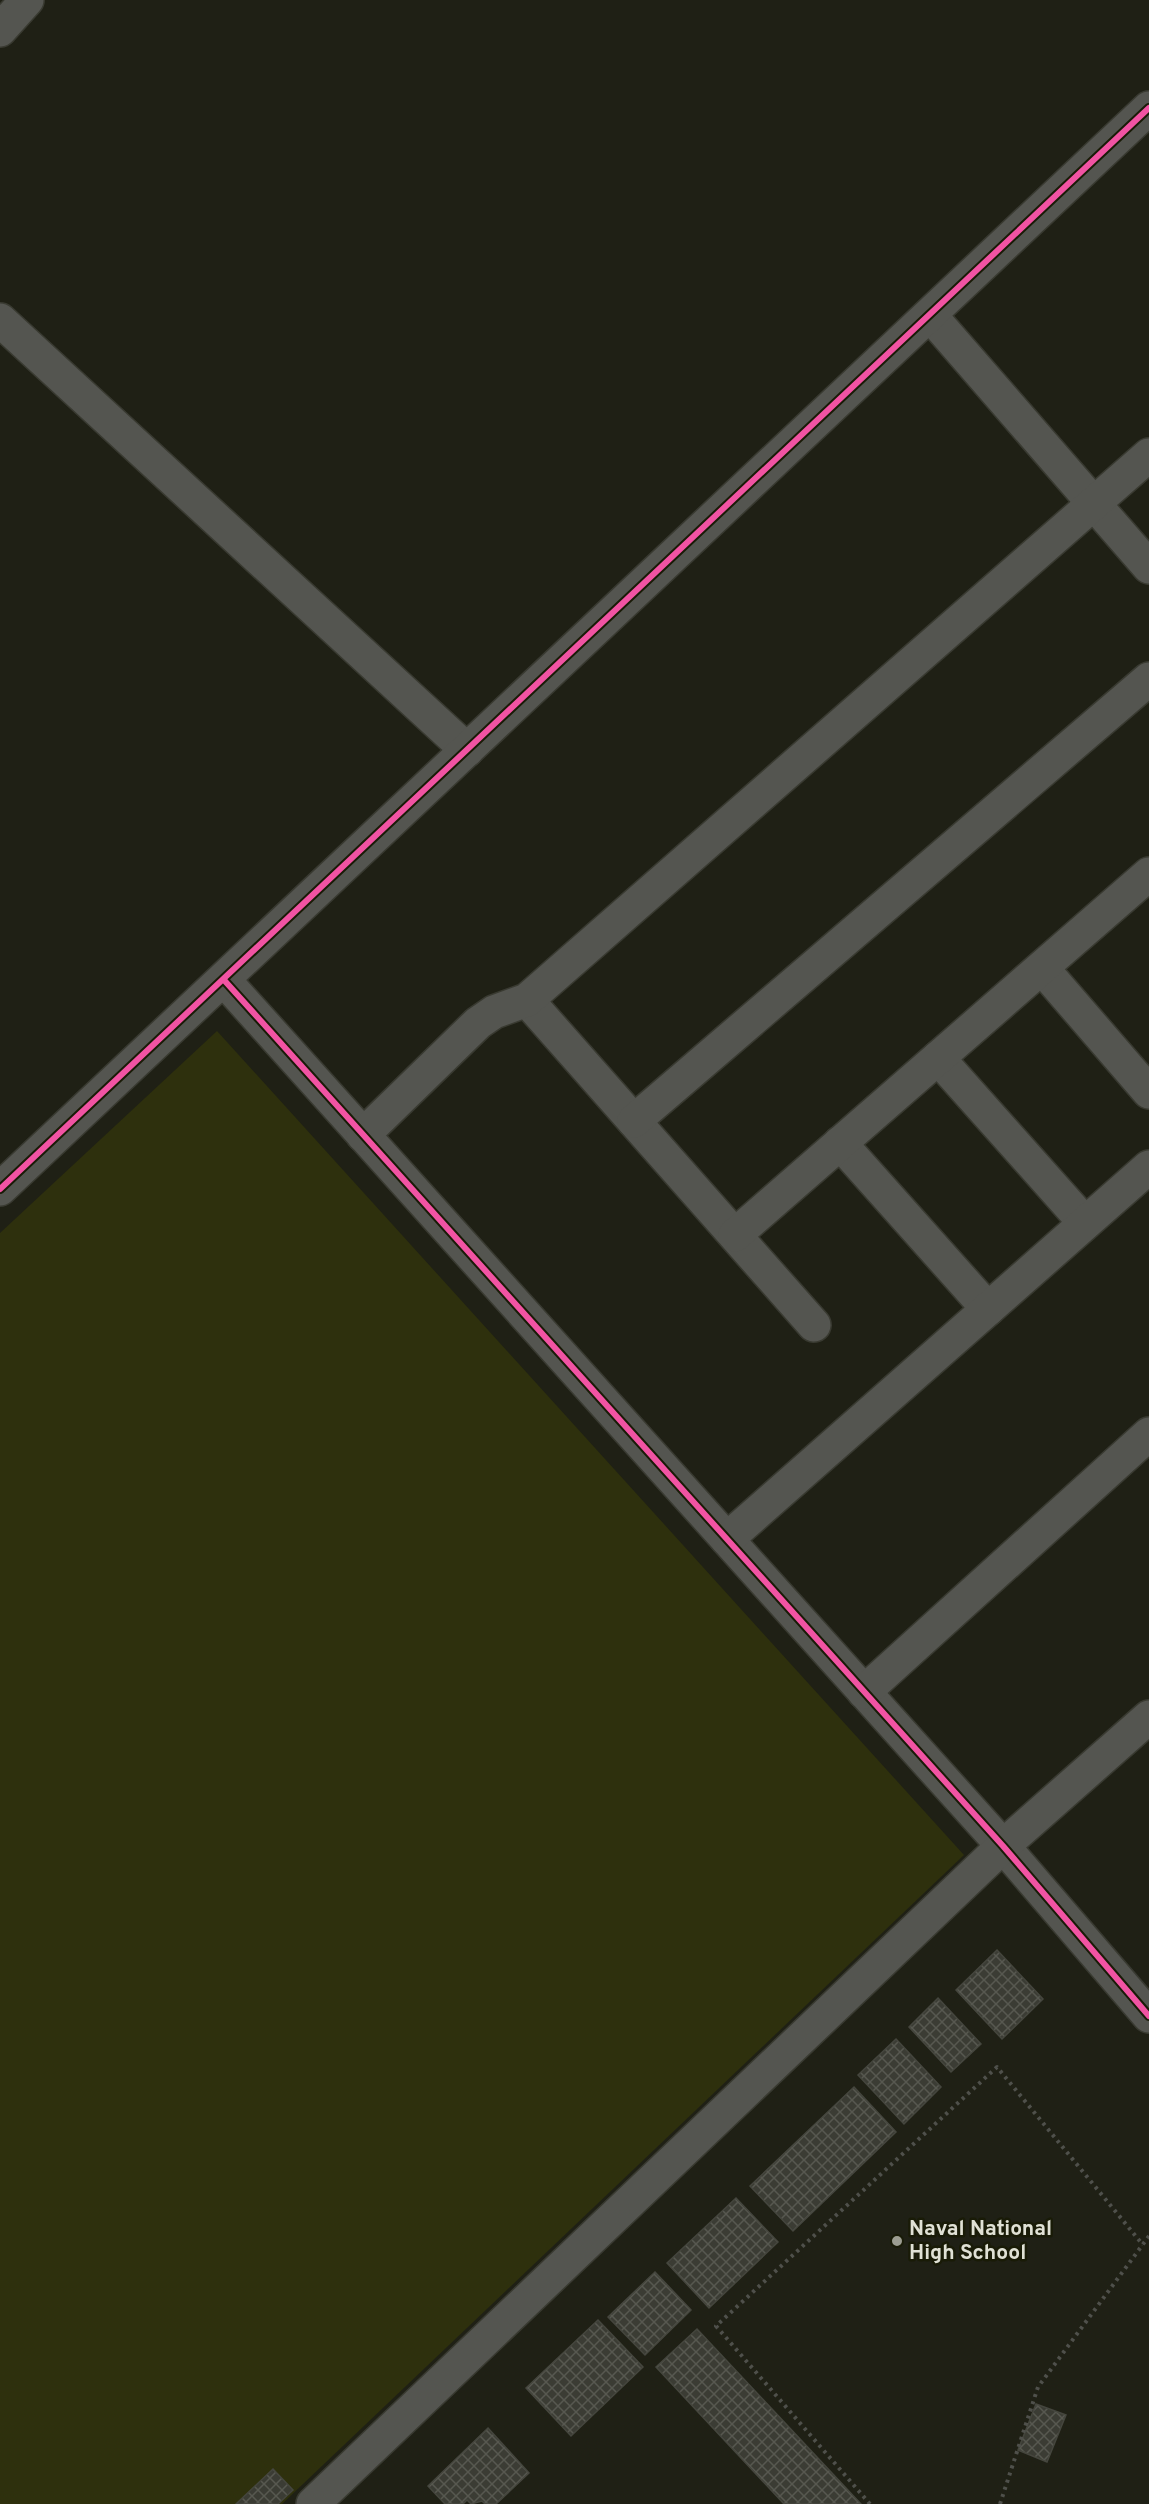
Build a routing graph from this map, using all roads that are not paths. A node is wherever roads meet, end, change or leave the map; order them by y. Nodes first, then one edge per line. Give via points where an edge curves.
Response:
1 (27, 0) edge
2 (0, 30) edge
3 (1149, 108) edge
4 (930, 315) junction
5 (0, 320) edge
6 (1149, 456) edge
7 (1094, 504) junction
8 (1149, 567) edge
9 (1149, 679) edge
10 (467, 750) junction
11 (1149, 874) edge
12 (1042, 968) junction
13 (224, 980) junction
14 (527, 1000) junction
15 (938, 1058) junction
16 (1145, 1081) edge
17 (634, 1121) junction
18 (363, 1135) junction
19 (840, 1143) junction
20 (1149, 1167) edge
21 (0, 1189) edge
22 (1085, 1223) junction
23 (735, 1235) junction
24 (988, 1309) junction
25 (814, 1325) dead end
26 (1149, 1434) edge
27 (726, 1539) junction
28 (864, 1692) junction
29 (1149, 1717) edge
30 (1003, 1846) junction
31 (1145, 2004) edge
32 (313, 2504) edge

1 - 2 street
3 - 4 street
4 - 7 street
4 - 10 street
5 - 10 street
6 - 7 street
7 - 8 street
7 - 14 street
9 - 17 street
10 - 13 street
11 - 12 street
12 - 15 street
12 - 16 street
13 - 18 street
13 - 21 street
14 - 17 street
14 - 18 street via 494,1012 478,1023
15 - 19 street
15 - 22 street
17 - 23 street
18 - 27 street
19 - 23 street
19 - 24 street
20 - 22 street
22 - 24 street
23 - 25 street
24 - 27 street
26 - 28 street
27 - 28 street
28 - 30 street
29 - 30 street
30 - 31 street
30 - 32 street

